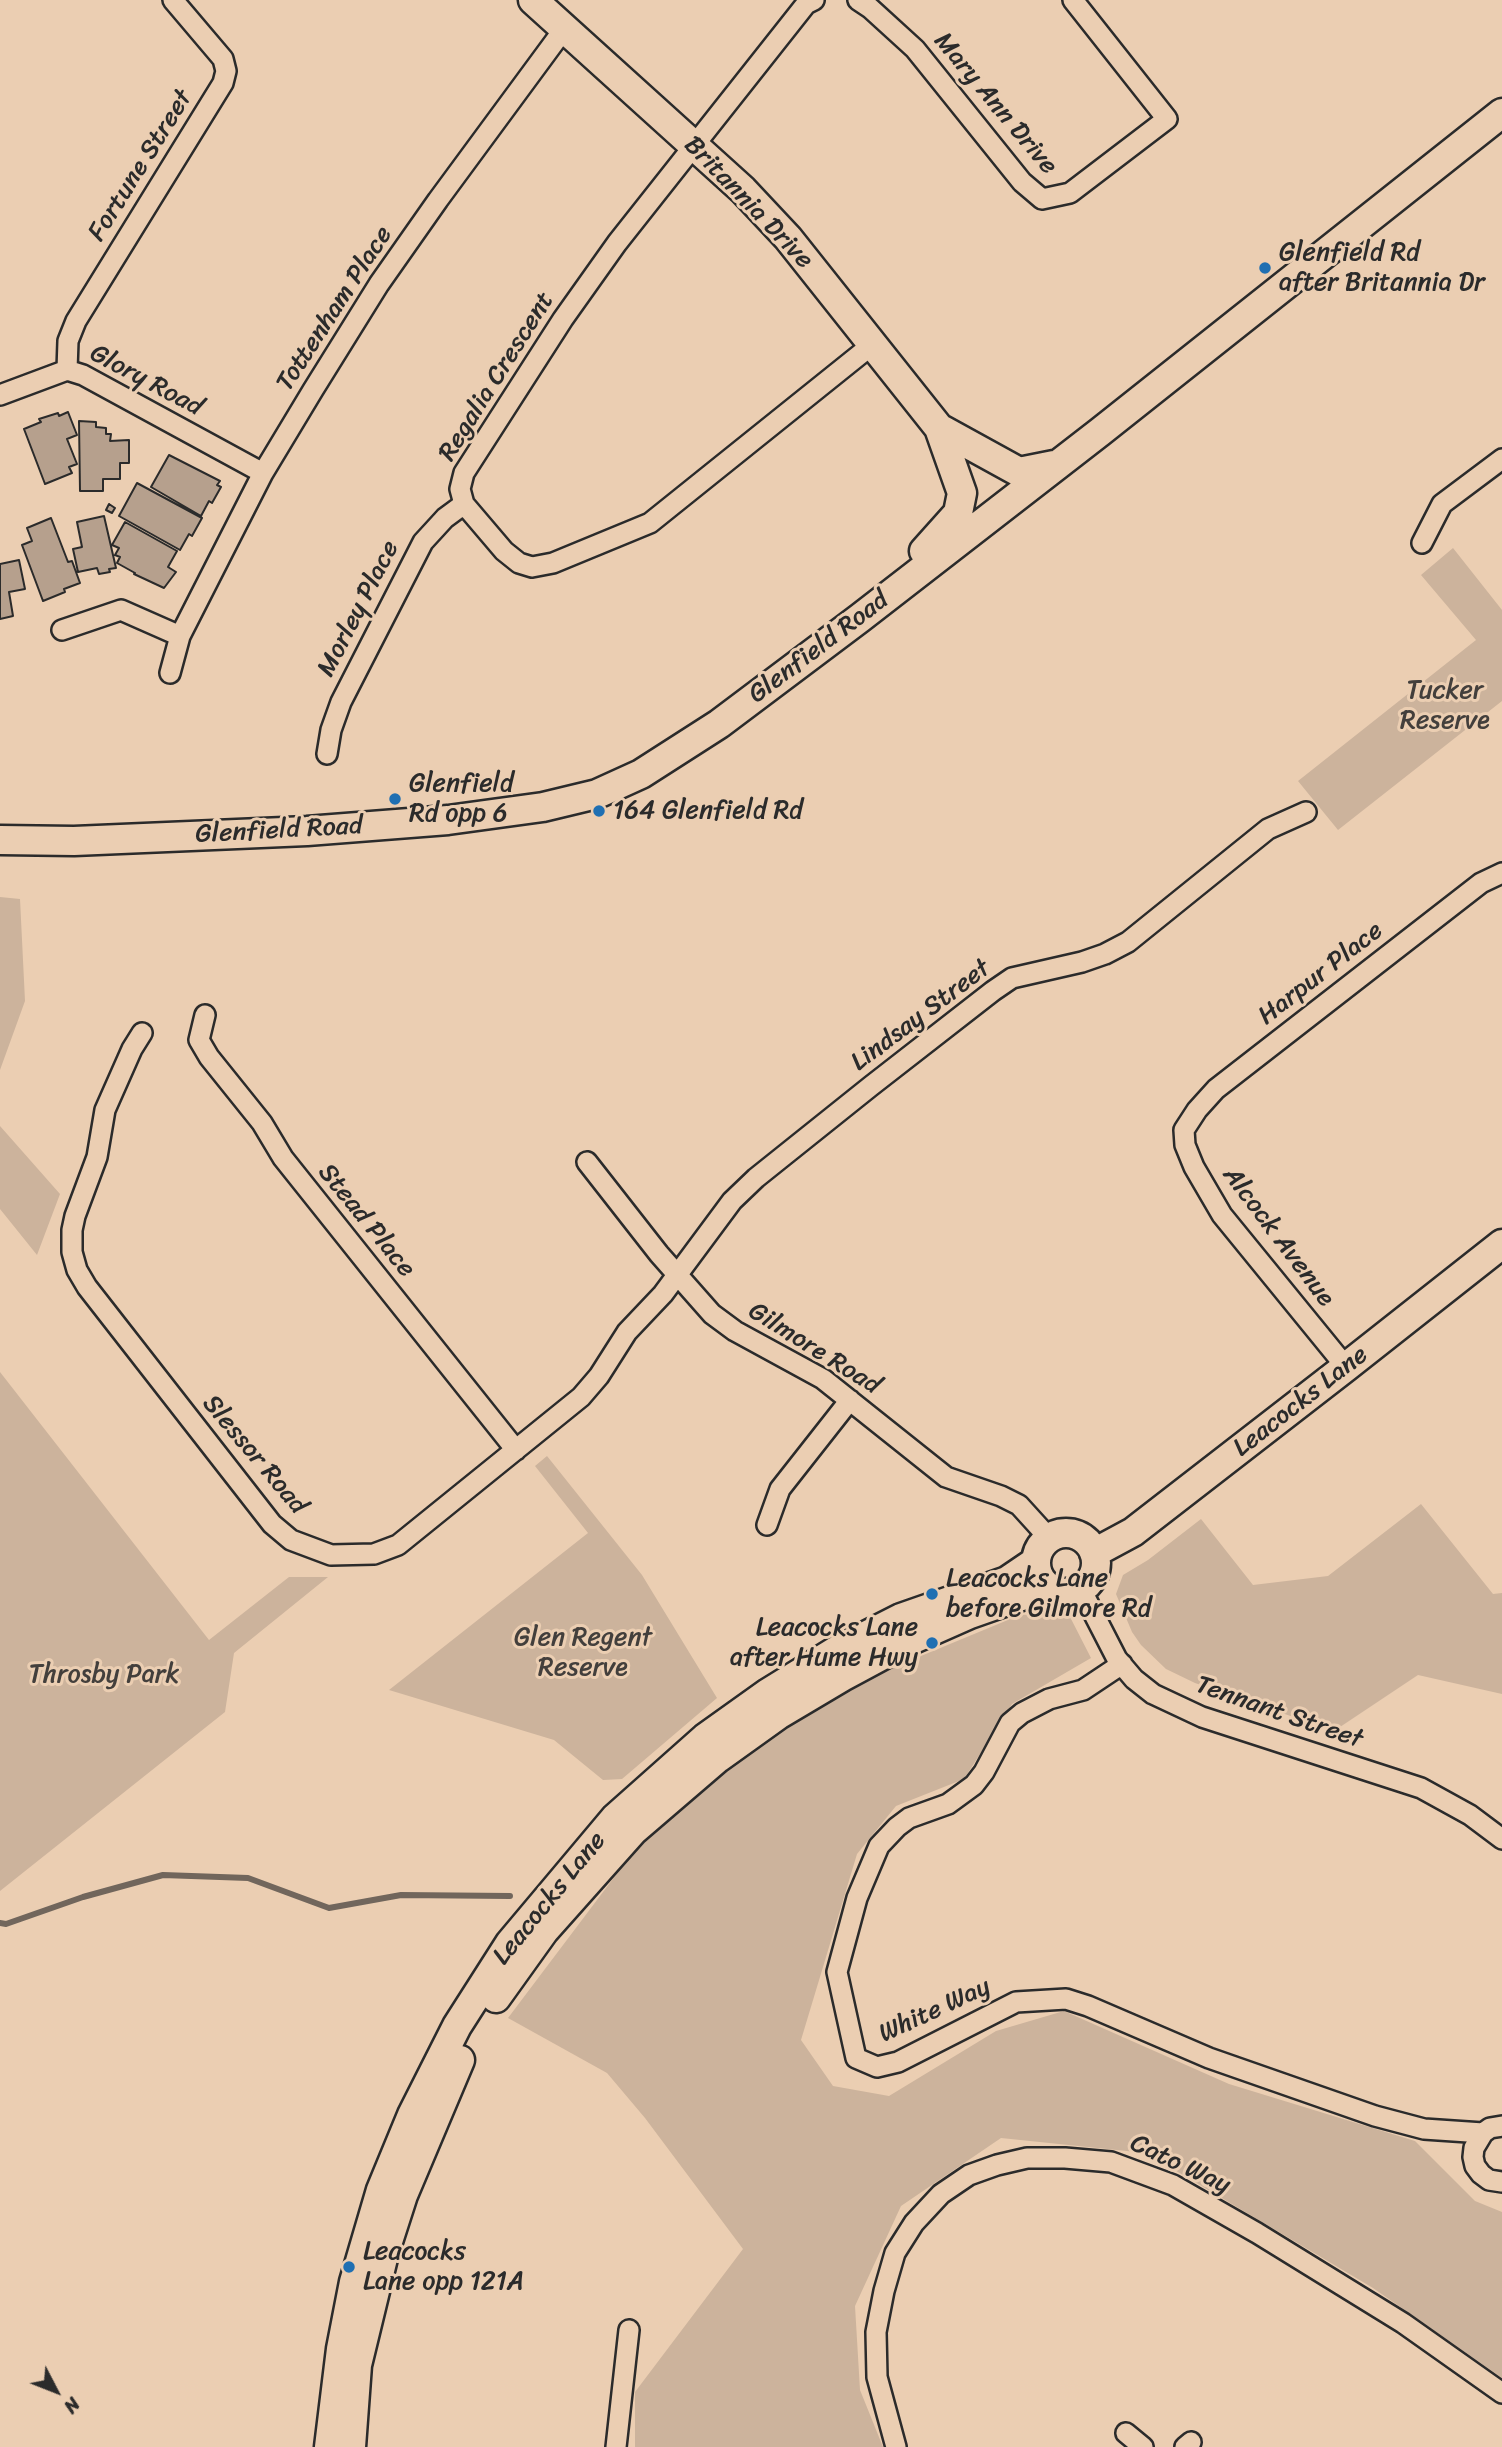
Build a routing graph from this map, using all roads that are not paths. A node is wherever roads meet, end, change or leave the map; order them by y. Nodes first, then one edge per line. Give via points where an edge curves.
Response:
1 (173, 0) edge
2 (533, 0) edge
3 (814, 0) edge
4 (858, 0) edge
5 (1073, 0) edge
6 (564, 29) junction
7 (1502, 113) edge
8 (695, 145) junction
9 (873, 344) junction
10 (67, 370) junction
11 (0, 395) edge
12 (939, 428) junction
13 (1502, 459) edge
14 (1058, 464) junction
15 (263, 473) junction
16 (464, 504) junction
17 (1422, 543) dead end
18 (860, 618) junction
19 (62, 630) dead end
20 (180, 636) junction
21 (170, 673) dead end
22 (327, 754) dead end
23 (1306, 811) dead end
24 (0, 840) edge
25 (1502, 873) edge
26 (205, 1015) dead end
27 (142, 1033) dead end
28 (1184, 1130) joint
29 (587, 1161) dead end
30 (1502, 1244) edge
31 (677, 1275) junction
32 (1346, 1367) junction
33 (850, 1400) junction
34 (516, 1450) junction
35 (766, 1525) dead end
36 (1094, 1553) junction
37 (1044, 1562) junction
38 (1082, 1589) junction
39 (1122, 1664) junction
40 (1502, 1839) edge
41 (1494, 2126) edge
42 (1424, 2129) junction
43 (1473, 2157) junction
44 (1501, 2183) edge
45 (629, 2330) dead end
46 (1502, 2393) edge
47 (1126, 2433) dead end
48 (329, 2447) edge
49 (351, 2447) edge
50 (616, 2447) edge
51 (896, 2447) edge
52 (1143, 2447) edge

1 - 10 street, Fortune Street via 223,59 223,83 76,321 68,341
2 - 6 street, Britannia Drive
3 - 8 street via 806,4
4 - 5 street, Mary Ann Drive via 915,49 1022,182 1042,199 1070,193 1167,119
6 - 8 street, Britannia Drive
6 - 15 street, Tottenham Place via 379,284
7 - 14 street, Glenfield Road
8 - 9 street, Britannia Drive via 788,238
8 - 16 street, Regalia Crescent via 617,243 505,407 464,473 460,489
9 - 12 street, Britannia Drive
9 - 16 street, Regalia Crescent via 650,523 552,563 532,567 519,563
10 - 11 street, Glory Road
10 - 15 street, Glory Road
12 - 14 street, Britannia Drive via 1019,472
12 - 18 street, Britannia Drive via 962,494 958,513
13 - 17 street via 1442,504
14 - 18 street, Glenfield Road
15 - 20 street, Tottenham Place
16 - 22 street, Morley Place via 423,542 341,702
18 - 24 street, Glenfield Road via 719,724 641,774 597,794 502,814 330,830
19 - 20 street via 121,610
20 - 21 street, Tottenham Place
23 - 31 street, Lindsay Street via 1268,829 1128,942 1082,962 1012,978 993,991 756,1178 732,1201
25 - 28 street, Harpur Place via 1481,883 1216,1089
26 - 34 street, Stead Place via 199,1040 209,1057 262,1123 283,1158
27 - 34 street, Slessor Road via 105,1110 97,1157 75,1216 72,1252 87,1287 272,1524 291,1540 331,1555 374,1554 398,1545
28 - 32 street, Alcock Avenue via 1194,1167 1222,1215
29 - 31 street, Gilmore Road
30 - 32 street, Leacocks Lane
31 - 33 street, Gilmore Road via 712,1314 735,1331 822,1379
31 - 34 street, Slessor Road via 627,1332 581,1397
32 - 36 street, Leacocks Lane via 1133,1532
33 - 35 street via 780,1489
33 - 37 street, Gilmore Road via 946,1477 1019,1505
36 - 37 street via 1086,1540 1064,1532
36 - 38 street via 1096,1568
37 - 38 street via 1054,1591
37 - 48 street, Leacocks Lane via 1006,1581 901,1618 768,1693 705,1738 615,1818 510,1943 457,2026 412,2115 382,2190 354,2281
37 - 49 street, Leacocks Lane via 970,1614 842,1677 718,1758 633,1831 544,1931 492,2003 458,2062 403,2195 357,2365
38 - 39 street, Tennant Street
39 - 40 street, Tennant Street via 1144,1687 1176,1707 1420,1788
39 - 42 street, White Way via 1083,1690 1049,1699 1022,1713 1010,1723 974,1785 948,1804 909,1818 879,1846 857,1898 837,1972 856,2058 877,2067 898,2062 1016,2002 1066,1999 1209,2058
41 - 42 street, White Way
41 - 43 street via 1477,2140
42 - 43 street, White Way
43 - 44 street, White Way via 1481,2174
45 - 50 street
46 - 51 street, Cato Way via 1403,2323 1173,2185 1111,2162 1027,2158 969,2175 941,2194 895,2252 876,2332 877,2377
47 - 52 street

